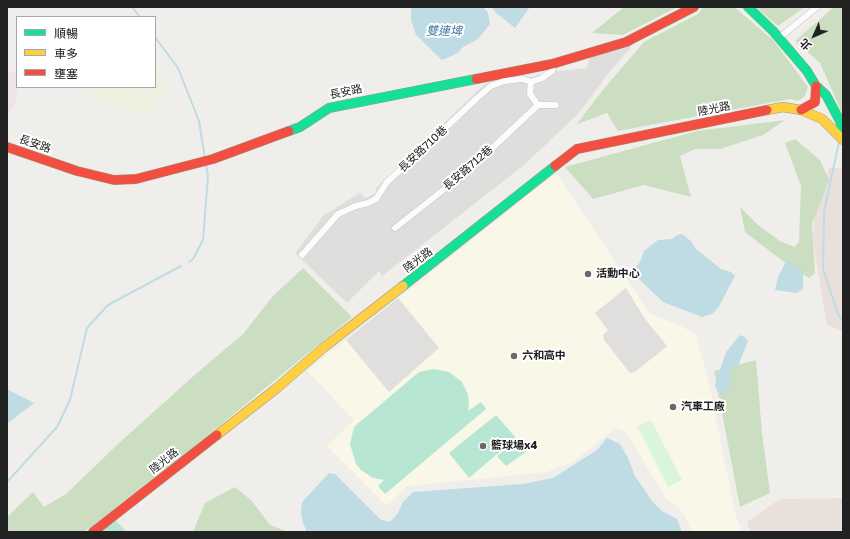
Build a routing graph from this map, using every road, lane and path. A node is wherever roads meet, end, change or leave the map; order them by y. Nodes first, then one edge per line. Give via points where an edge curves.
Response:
1 (694, 7) edge
2 (748, 7) edge
3 (817, 7) edge
4 (779, 38) junction
5 (552, 64) junction
6 (531, 82) junction
7 (816, 86) junction
8 (538, 105) junction
9 (556, 105) dead end
10 (801, 110) junction
11 (843, 133) edge
12 (843, 140) edge
13 (7, 147) edge
14 (395, 228) dead end
15 (302, 255) dead end
16 (94, 532) edge

1 - 5 street, 長安路 via 626,42
2 - 4 street
3 - 4 street
4 - 7 street
5 - 6 street via 552,71
5 - 13 street, 長安路 via 329,108 300,127 213,159 136,179 114,180 77,171
6 - 8 street via 530,94
6 - 15 street, 長安路710巷 via 523,79 504,81 491,86 387,182 376,199 338,214
7 - 10 street via 815,102
7 - 11 street via 826,95 840,121
8 - 9 street
8 - 14 street, 長安路712巷 via 470,169
10 - 12 street, 陸光路 via 822,119
10 - 16 street, 陸光路 via 783,107 577,149

